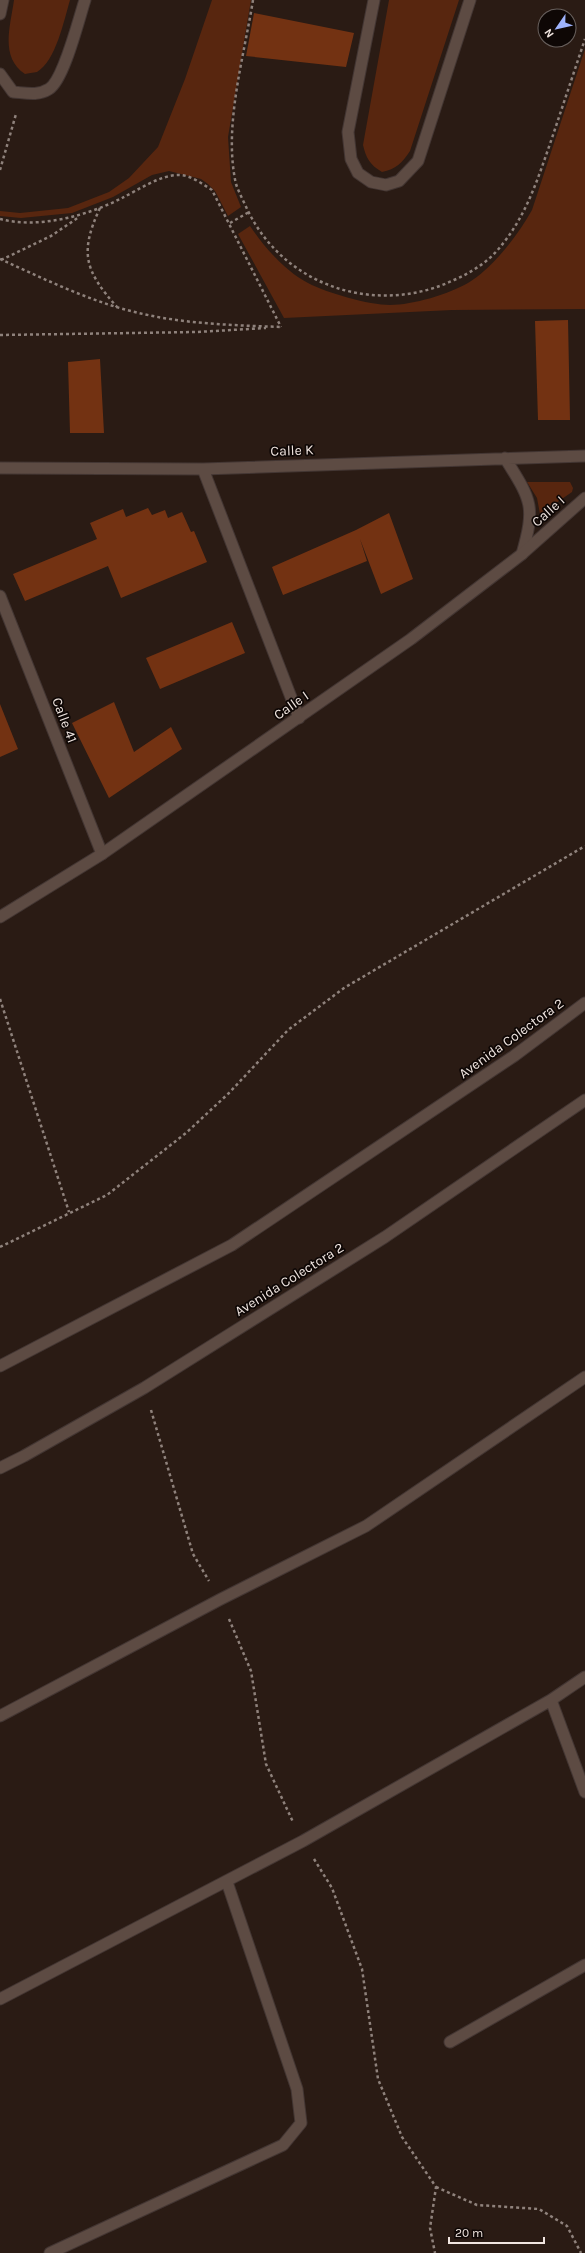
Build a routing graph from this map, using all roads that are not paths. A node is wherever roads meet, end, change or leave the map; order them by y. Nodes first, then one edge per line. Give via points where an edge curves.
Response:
1 (3, 0) edge
2 (85, 0) edge
3 (374, 0) edge
4 (470, 0) edge
5 (0, 14) edge
6 (0, 74) edge
7 (585, 456) edge
8 (505, 458) junction
9 (0, 468) edge
10 (202, 469) junction
11 (585, 498) edge
12 (522, 554) junction
13 (0, 596) edge
14 (299, 718) junction
15 (102, 854) junction
16 (0, 917) edge
17 (585, 1003) edge
18 (585, 1100) edge
19 (0, 1366) edge
20 (585, 1376) edge
21 (0, 1468) edge
22 (585, 1677) edge
23 (551, 1700) junction
24 (0, 1716) edge
25 (585, 1792) edge
26 (228, 1882) junction
27 (585, 1965) edge
28 (0, 1999) edge
29 (450, 2042) dead end
30 (50, 2253) edge

1 - 5 street
2 - 6 street via 66,62 51,88 34,94 13,92
3 - 4 street via 348,132 351,159 358,173 371,182 386,185 398,181 418,161
7 - 8 street, Calle K
8 - 10 street, Calle K
8 - 12 street via 520,483 530,510 530,526
9 - 10 street, Calle K
10 - 14 street
11 - 12 street, Calle I
12 - 14 street, Calle I via 411,639
13 - 15 street, Calle 41
14 - 15 street, Calle I
15 - 16 street, Calle I
17 - 19 street, Avenida Colectora 2 via 514,1056 232,1245
18 - 21 street, Avenida Colectora 2 via 365,1249 144,1388
20 - 24 street via 366,1526 221,1599
22 - 23 street
23 - 25 street
23 - 26 street
26 - 28 street
26 - 30 street via 296,2089 300,2124 283,2145
27 - 29 street

